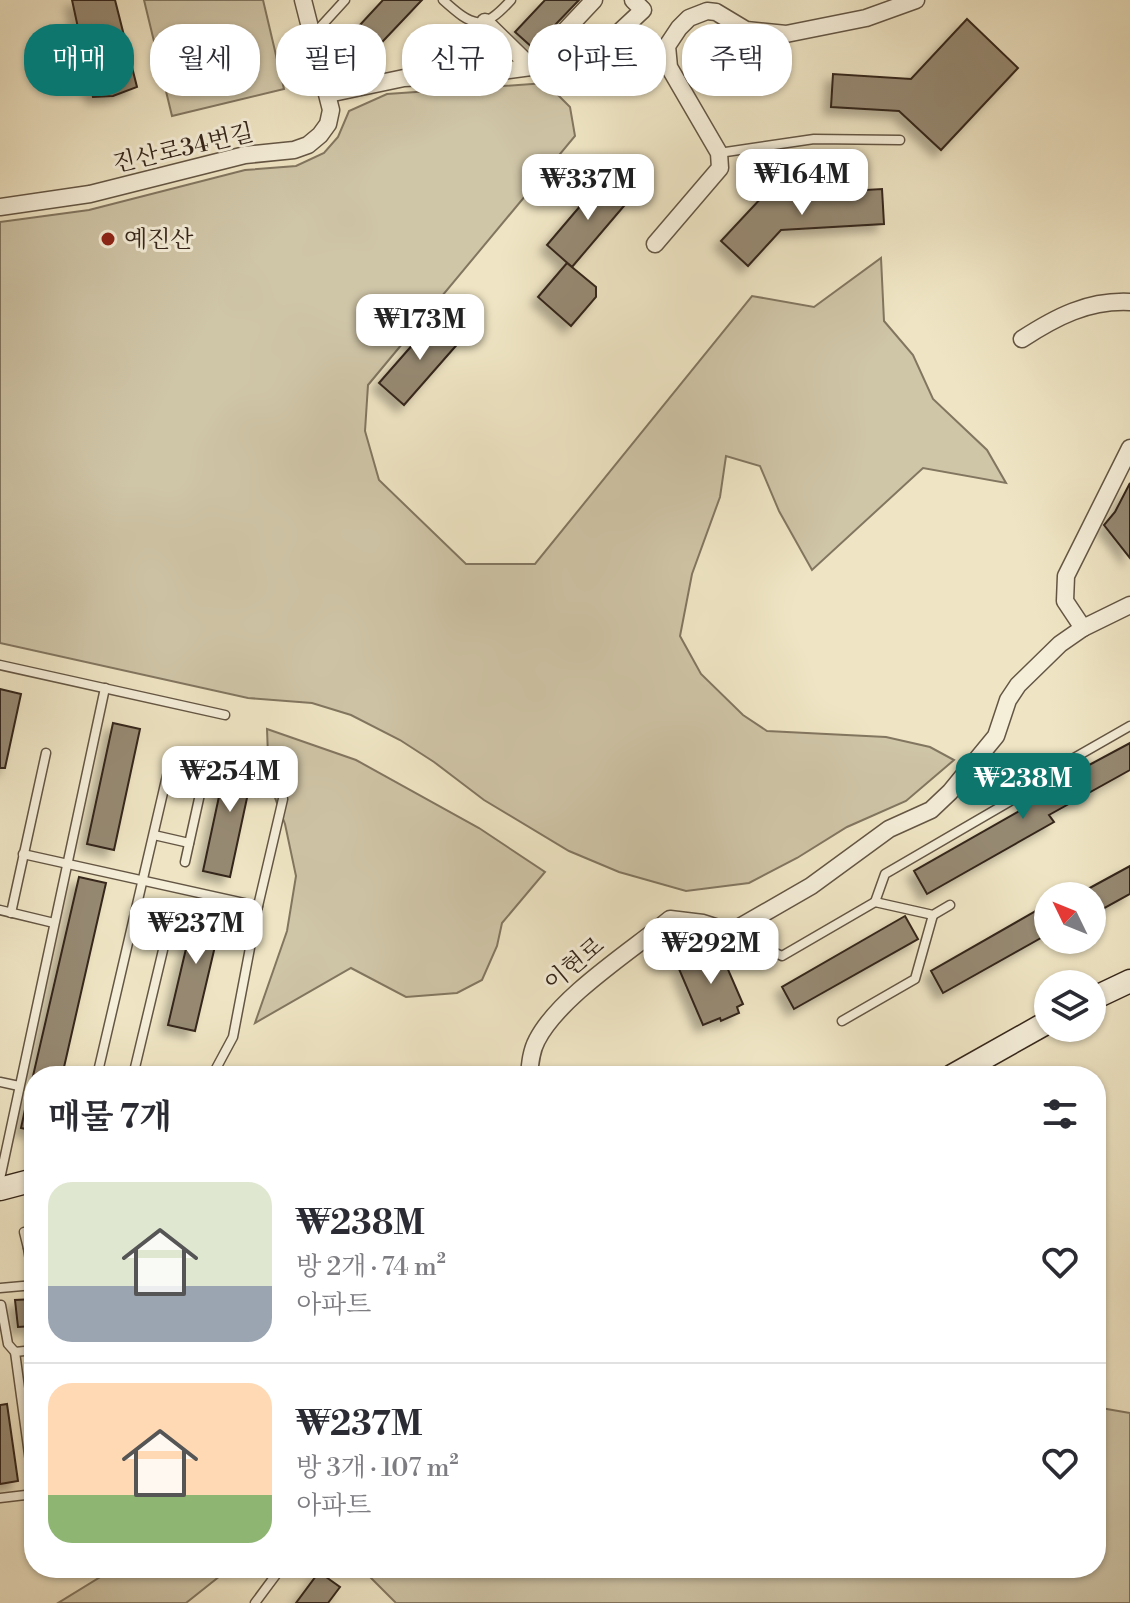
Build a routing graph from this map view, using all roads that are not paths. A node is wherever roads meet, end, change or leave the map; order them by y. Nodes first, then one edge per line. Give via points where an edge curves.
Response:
1 (303, 0) edge
2 (345, 0) edge
3 (443, 0) edge
4 (511, 0) edge
5 (594, 0) edge
6 (633, 0) edge
7 (916, 0) edge
8 (485, 22) junction
9 (310, 24) edge
10 (323, 24) edge
11 (572, 24) edge
12 (628, 24) edge
13 (528, 59) edge
14 (528, 65) edge
15 (386, 81) edge
16 (328, 96) edge
17 (900, 140) dead end
18 (719, 153) junction
19 (0, 207) edge
20 (655, 244) dead end
21 (1130, 302) edge
22 (1022, 339) dead end
23 (1130, 448) edge
24 (1130, 605) edge
25 (1083, 628) junction
26 (0, 665) edge
27 (105, 688) junction
28 (225, 715) dead end
29 (1130, 726) edge
30 (46, 753) dead end
31 (283, 799) dead end
32 (154, 835) junction
33 (189, 843) junction
34 (23, 854) junction
35 (185, 862) dead end
36 (66, 863) junction
37 (143, 880) junction
38 (875, 902) junction
39 (950, 905) dead end
40 (258, 906) junction
41 (0, 910) edge
42 (11, 913) junction
43 (933, 915) junction
44 (54, 923) junction
45 (731, 932) junction
46 (163, 950) dead end
47 (1130, 981) edge
48 (1106, 992) edge
49 (842, 1021) dead end
50 (1034, 1030) edge
51 (99, 1066) edge
52 (135, 1066) edge
53 (217, 1066) edge
54 (531, 1066) edge
55 (970, 1066) edge
56 (0, 1082) edge
57 (19, 1086) junction
58 (0, 1179) edge
59 (24, 1181) edge
60 (24, 1181) edge
61 (0, 1189) edge
62 (24, 1287) edge
63 (0, 1291) edge
64 (1, 1305) edge
65 (24, 1351) edge
66 (15, 1352) junction
67 (24, 1419) edge
68 (24, 1494) edge
69 (0, 1498) edge
70 (274, 1578) edge
71 (255, 1603) edge

1 - 9 street
2 - 10 lane
3 - 8 lane via 471,22
4 - 8 lane
5 - 11 street
6 - 12 street via 643,10
7 - 18 street via 866,18 786,34 746,30 716,12 689,18 667,46 669,67
8 - 13 street
14 - 15 street
16 - 19 street, 진산로34번길 via 328,124 308,145 294,150 245,155 90,194
17 - 18 lane via 814,139
18 - 20 street via 720,168
21 - 22 street via 1063,313
23 - 25 street via 1066,576 1065,601
24 - 25 street
25 - 45 street via 1018,685 996,736 931,810 889,829 811,886
26 - 27 lane
27 - 28 lane
27 - 36 lane
29 - 38 lane via 885,874
30 - 34 lane
31 - 40 lane
32 - 33 lane
32 - 33 lane via 169,767 204,776
32 - 37 lane
33 - 35 lane
34 - 36 lane
34 - 42 lane
36 - 37 lane
36 - 44 lane
37 - 40 lane
37 - 51 lane
38 - 43 lane
38 - 45 lane via 782,956
39 - 43 lane
40 - 53 lane via 233,1037
41 - 42 lane
42 - 44 lane
43 - 49 lane via 915,979
44 - 57 lane
45 - 54 street, 이현로 via 670,919 564,1004 535,1041
46 - 52 lane
47 - 48 street
50 - 55 street
56 - 57 lane
57 - 58 lane
58 - 59 lane
58 - 61 lane
60 - 61 street
62 - 63 lane
63 - 64 lane
64 - 66 lane via 8,1344
65 - 66 lane
66 - 67 lane
68 - 69 lane
70 - 71 lane

